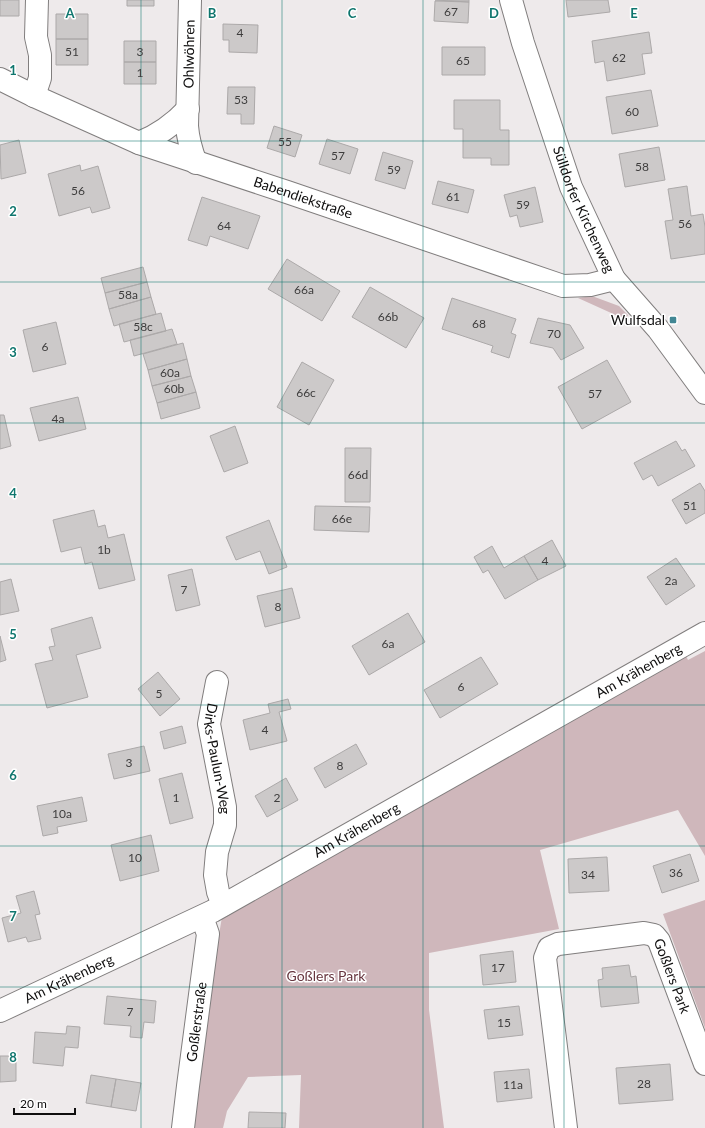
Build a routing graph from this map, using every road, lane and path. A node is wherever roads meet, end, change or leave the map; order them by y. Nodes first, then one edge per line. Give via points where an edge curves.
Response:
1 (37, 0) edge
2 (190, 0) edge
3 (511, 0) edge
4 (1, 81) edge
5 (34, 96) junction
6 (188, 109) junction
7 (139, 143) junction
8 (196, 163) junction
9 (614, 279) junction
10 (705, 393) edge
11 (705, 633) edge
12 (217, 682) dead end
13 (224, 905) junction
14 (202, 917) junction
15 (0, 1011) edge
16 (705, 1064) edge
17 (183, 1128) edge
18 (566, 1128) edge

1 - 5 street via 36,37 40,55 40,78
2 - 6 street, Ohlwöhren
3 - 9 street, Sülldorfer Kirchenweg via 571,187
4 - 5 street, Babendiekstraße
5 - 7 street, Babendiekstraße
6 - 7 street, Ohlwöhren via 176,122 154,137
6 - 8 street, Ohlwöhren via 188,139
7 - 8 street, Babendiekstraße
8 - 9 street, Babendiekstraße via 563,286 590,285
9 - 10 street, Sülldorfer Kirchenweg via 661,333
11 - 13 street, Am Krähenberg
12 - 13 street, Dirks-Paulun-Weg via 209,724 226,807 215,875 218,892
13 - 14 street, Am Krähenberg
14 - 15 street, Am Krähenberg
14 - 17 street, Goßlerstraße via 208,934
16 - 18 street, Goßlers Park via 659,941 654,935 644,933 558,944 549,948 545,958

